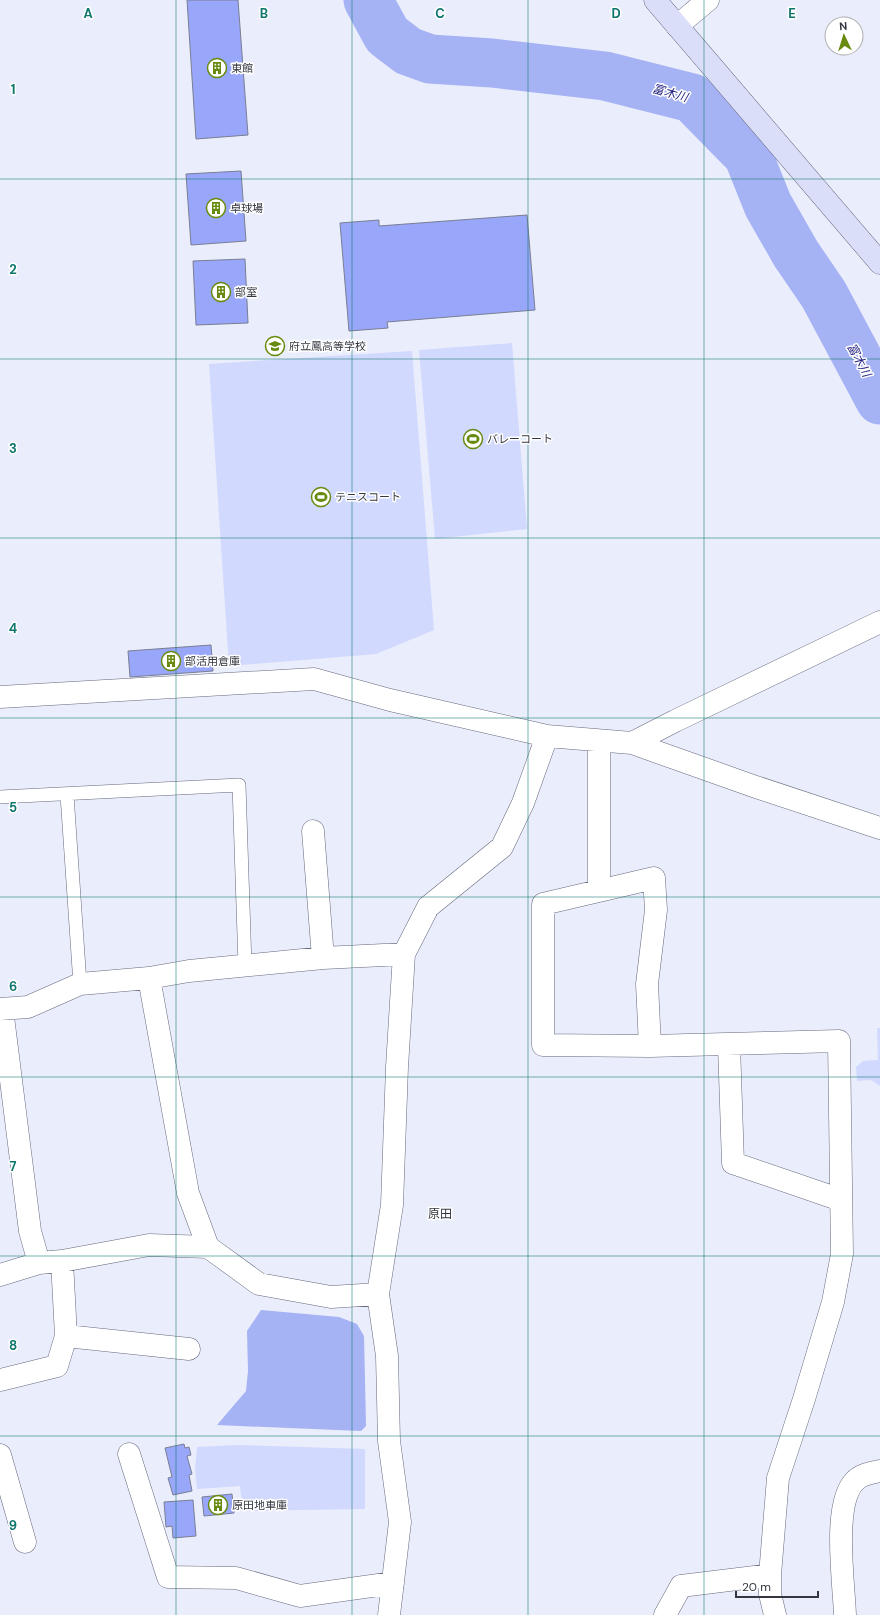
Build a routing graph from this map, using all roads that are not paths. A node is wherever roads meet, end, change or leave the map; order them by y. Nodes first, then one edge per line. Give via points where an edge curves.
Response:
1 (655, 0) edge
2 (708, 0) edge
3 (677, 26) junction
4 (880, 263) edge
5 (880, 622) edge
6 (0, 697) edge
7 (547, 736) junction
8 (599, 742) junction
9 (632, 744) junction
10 (67, 795) junction
11 (0, 798) edge
12 (880, 828) edge
13 (313, 831) dead end
14 (599, 890) junction
15 (404, 954) junction
16 (323, 958) junction
17 (245, 966) junction
18 (149, 978) junction
19 (80, 984) junction
20 (1, 1009) edge
21 (729, 1045) junction
22 (650, 1046) junction
23 (841, 1200) junction
24 (208, 1247) junction
25 (62, 1261) junction
26 (39, 1263) junction
27 (0, 1275) edge
28 (378, 1294) junction
29 (66, 1336) junction
30 (189, 1349) dead end
31 (0, 1380) edge
32 (129, 1454) dead end
33 (0, 1455) edge
34 (880, 1471) edge
35 (3, 1482) edge
36 (25, 1542) dead end
37 (770, 1575) junction
38 (393, 1583) junction
39 (389, 1615) edge
40 (665, 1615) edge
41 (774, 1615) edge
42 (846, 1615) edge

1 - 3 street
2 - 3 street
3 - 4 street
5 - 9 street
6 - 7 street via 314,679 390,700
7 - 8 street
7 - 15 street via 523,803 502,847 428,907
8 - 9 street
8 - 14 street
9 - 12 street
10 - 11 lane
10 - 17 lane via 238,785
10 - 19 lane
13 - 16 street
14 - 22 street via 654,878 656,910 646,984
14 - 22 street via 543,904 543,1045
15 - 16 street
15 - 28 street via 392,1205
16 - 17 street
17 - 18 street via 189,970
18 - 19 street
18 - 24 street via 188,1193
19 - 20 street via 28,1007
20 - 26 street via 30,1231
21 - 22 street
21 - 23 street via 733,1163
21 - 23 street via 839,1041
23 - 37 street via 840,1268 820,1349 778,1478
24 - 25 street via 149,1245
24 - 28 street via 259,1284 331,1297
25 - 26 street
25 - 29 street
26 - 27 street
28 - 38 street via 387,1356 389,1441 400,1522
29 - 30 street
29 - 31 street via 57,1366
32 - 38 street via 168,1577 236,1578 300,1596
33 - 35 street
34 - 42 street via 866,1474 854,1481 845,1497 840,1531
35 - 36 street
37 - 40 street via 681,1586
37 - 41 street
38 - 39 street

